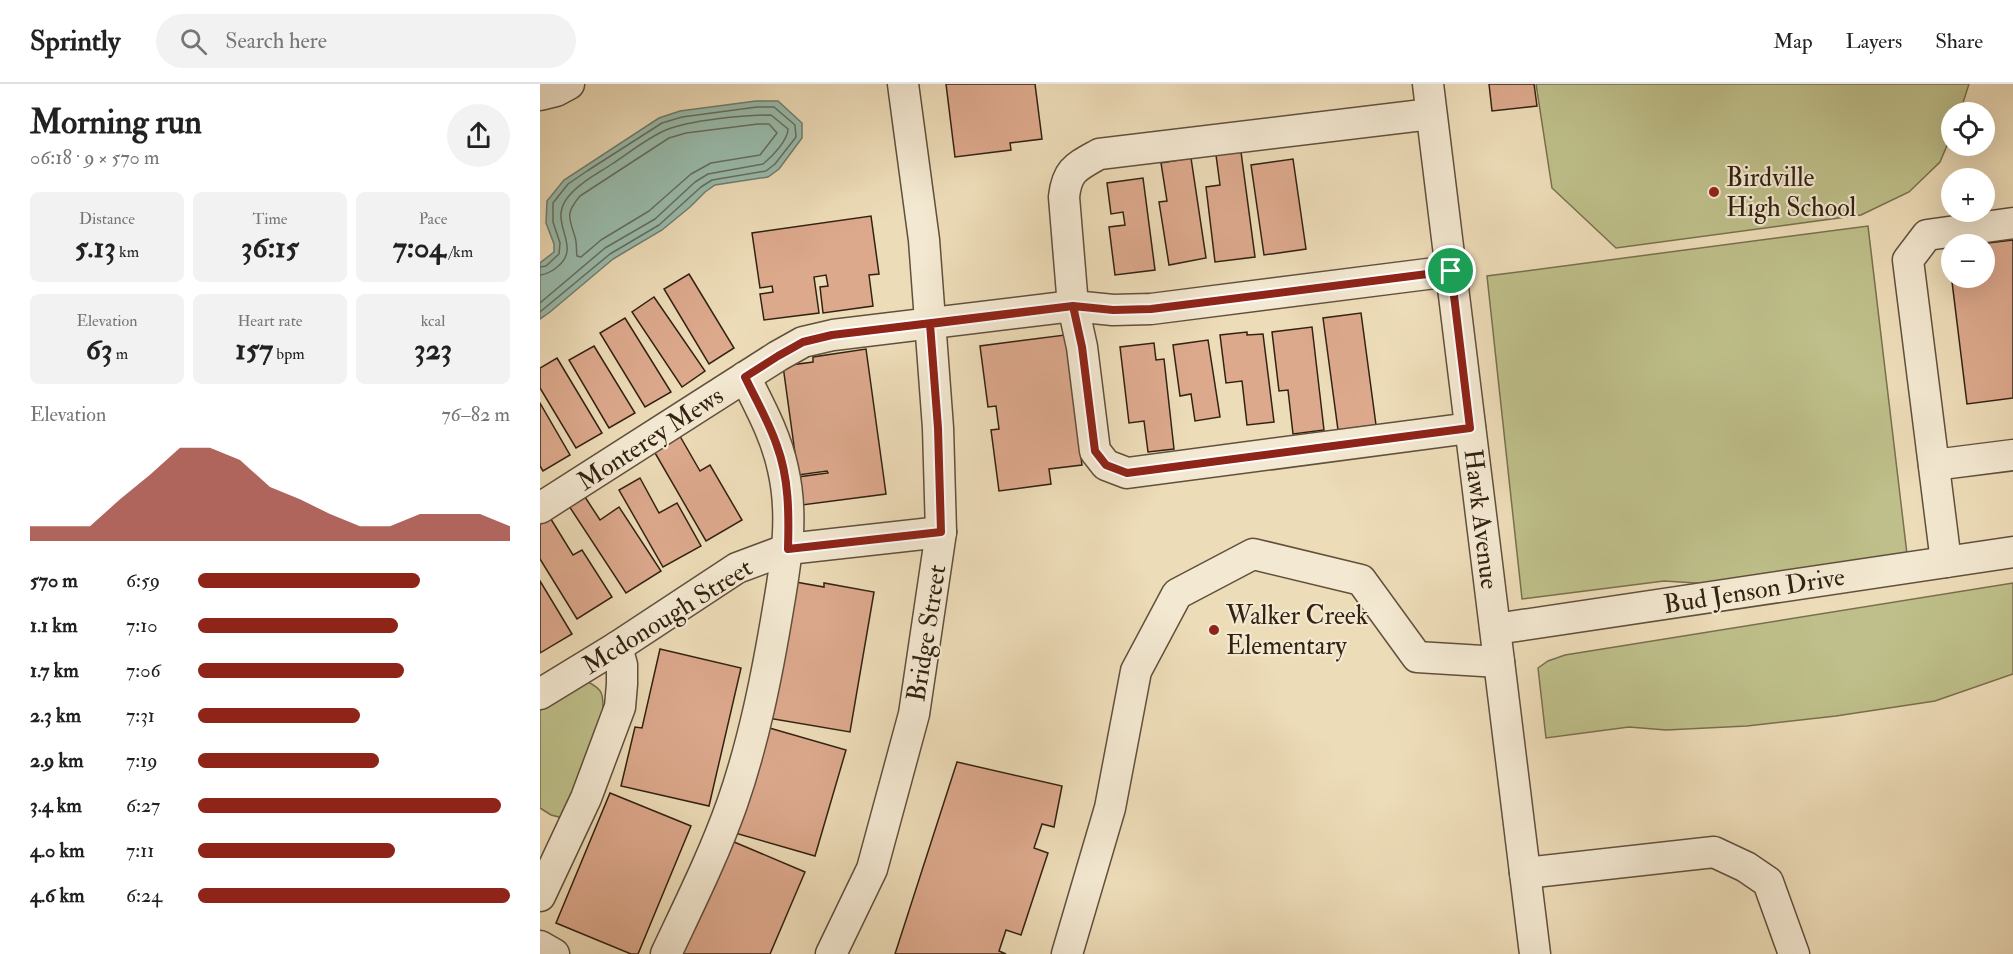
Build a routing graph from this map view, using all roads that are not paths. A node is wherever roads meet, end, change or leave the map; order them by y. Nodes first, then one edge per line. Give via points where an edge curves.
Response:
1 (903, 84) edge
2 (1428, 84) edge
3 (1431, 114) junction
4 (2013, 223) edge
5 (1451, 271) junction
6 (1073, 306) junction
7 (930, 324) junction
8 (745, 377) junction
9 (1470, 428) junction
10 (2013, 455) edge
11 (1934, 465) junction
12 (540, 508) edge
13 (941, 532) junction
14 (788, 549) junction
15 (2013, 552) edge
16 (1946, 562) junction
17 (1496, 629) junction
18 (618, 647) junction
19 (1499, 662) junction
20 (540, 694) edge
21 (1525, 873) junction
22 (540, 896) edge
23 (540, 946) edge
24 (554, 954) edge
25 (666, 954) edge
26 (831, 954) edge
27 (1067, 954) edge
28 (1535, 954) edge
29 (1794, 954) edge

1 - 7 street, Bridge Street via 924,240
2 - 3 street, Hawk Avenue
3 - 5 street, Hawk Avenue
3 - 6 street via 1099,154 1066,179
4 - 11 street via 1927,234 1908,260
5 - 6 street, Monterey Mews via 1151,309
5 - 9 street, Hawk Avenue
6 - 7 street, Monterey Mews
6 - 9 street via 1095,451 1106,465 1127,473
7 - 8 street, Monterey Mews via 803,342
7 - 13 street, Bridge Street
8 - 12 street, Monterey Mews
8 - 14 street via 767,422 784,471
9 - 17 street, Hawk Avenue
10 - 11 street
11 - 16 street
13 - 14 street, Mcdonough Street
13 - 26 street, Bridge Street via 911,725 872,869
14 - 18 street, Mcdonough Street via 737,568
14 - 25 street via 749,746 731,804
15 - 16 street, Bud Jenson Drive
16 - 17 street, Bud Jenson Drive
17 - 19 street, Hawk Avenue
18 - 20 street, Mcdonough Street
18 - 22 street via 622,665 620,707 586,798
19 - 21 street, Hawk Avenue
19 - 27 street via 1417,657 1361,580 1253,554 1177,594 1136,671 1110,808
21 - 28 street, Hawk Avenue
21 - 29 street via 1714,852 1768,882
23 - 24 street

